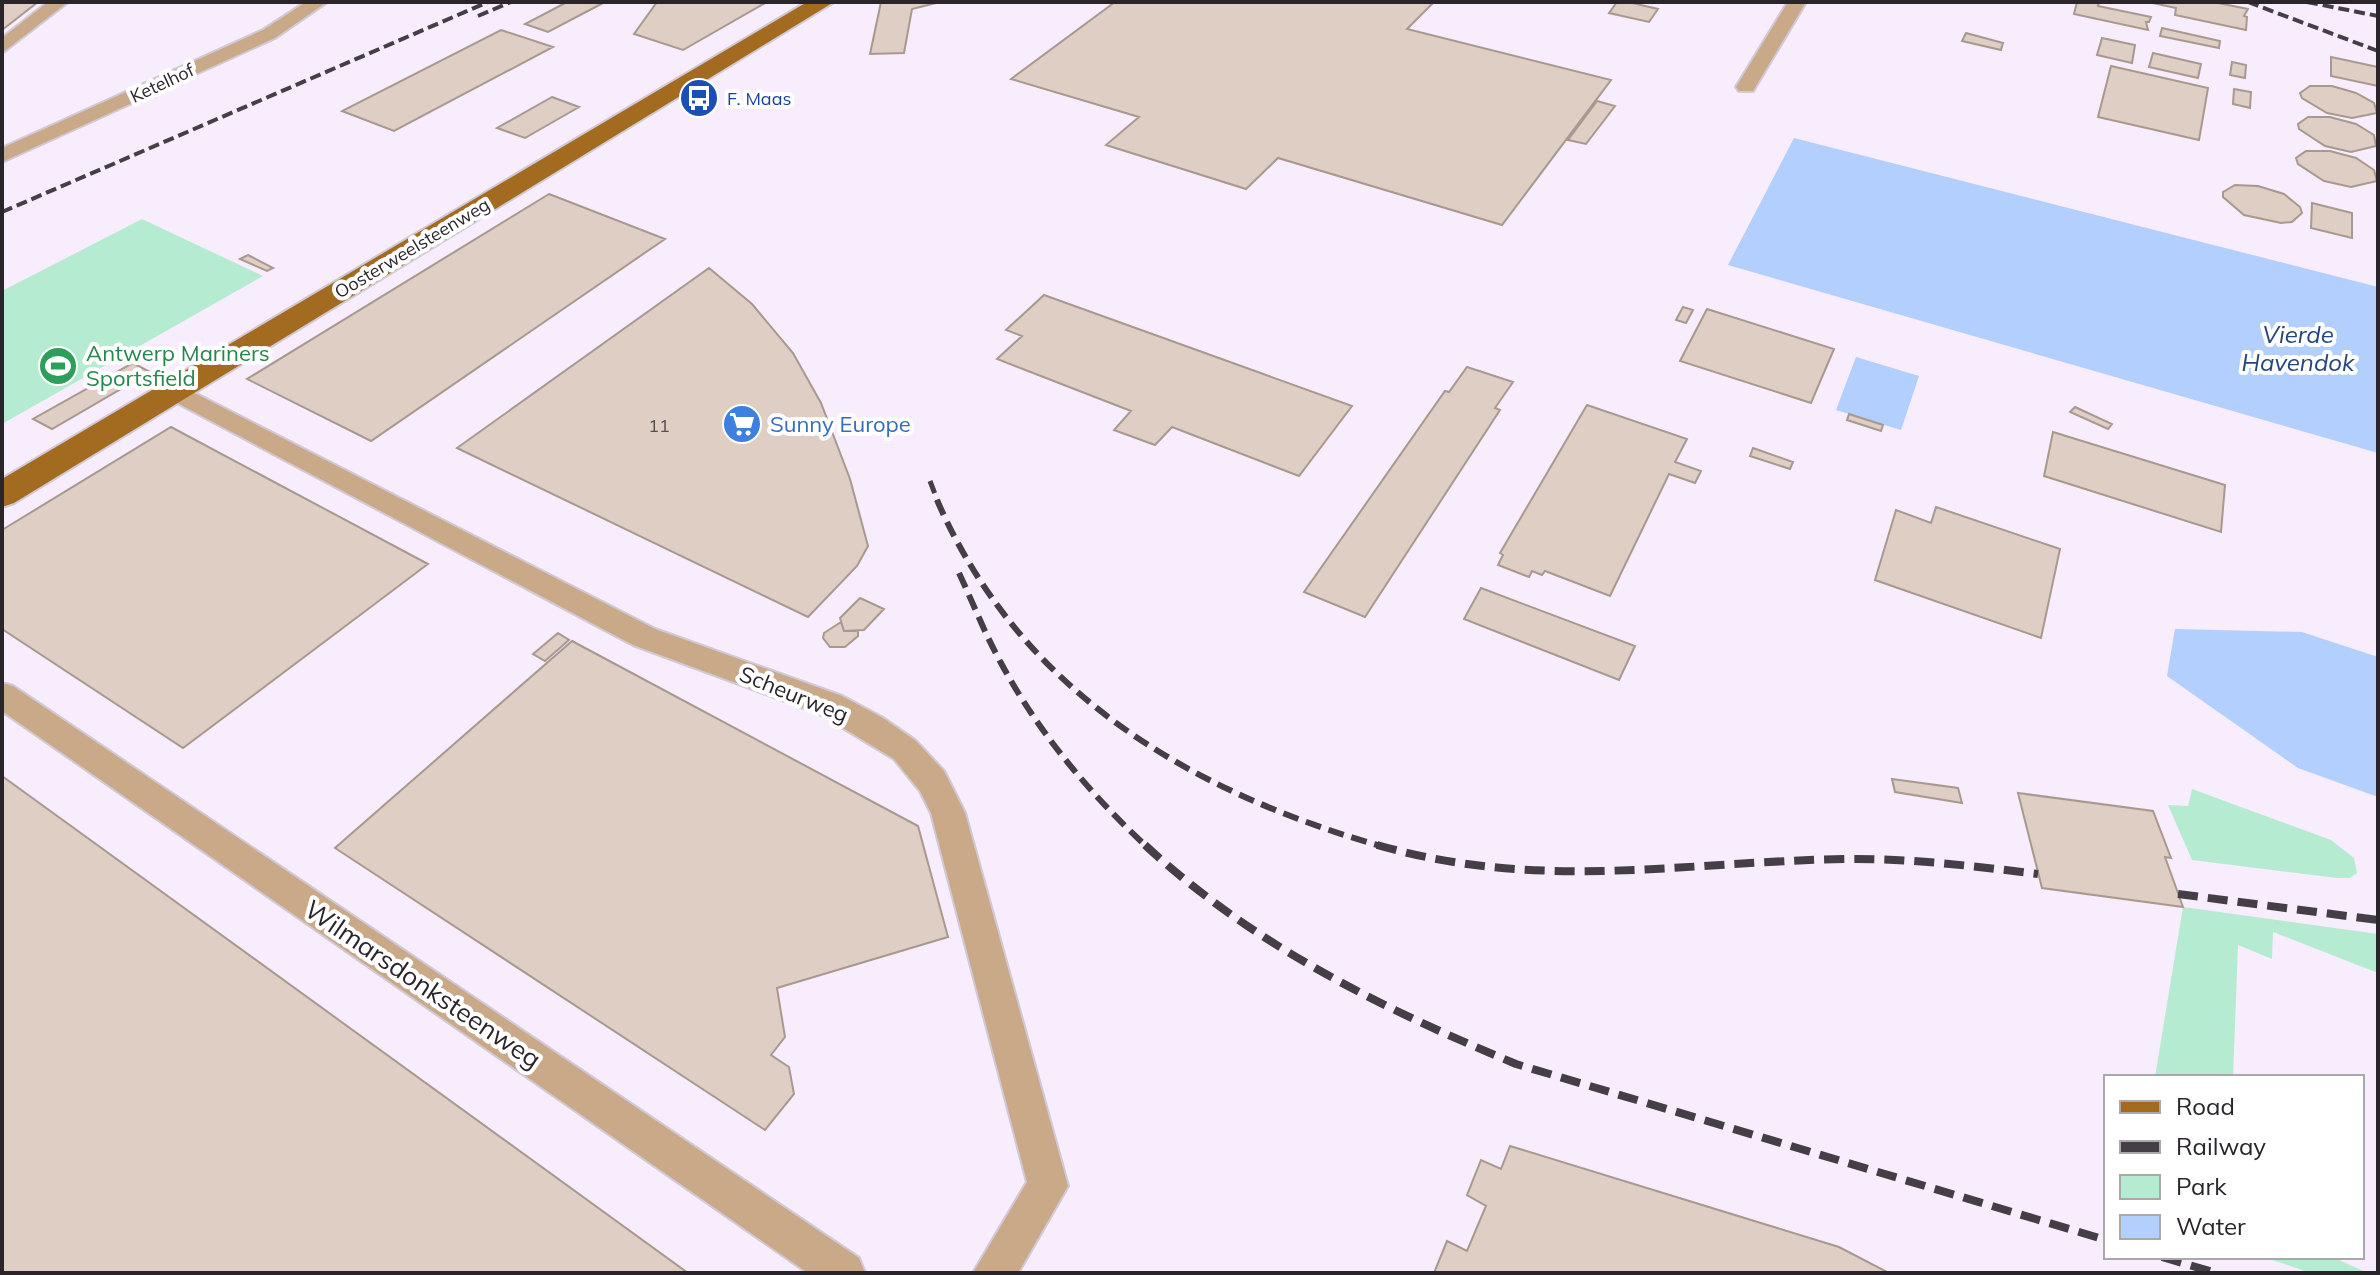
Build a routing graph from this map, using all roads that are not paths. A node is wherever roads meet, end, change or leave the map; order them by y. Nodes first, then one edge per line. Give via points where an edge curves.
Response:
1 (59, 2) edge
2 (318, 2) edge
3 (823, 2) edge
4 (1797, 2) edge
5 (2, 47) edge
6 (1746, 87) dead end
7 (2, 156) edge
8 (175, 391) junction
9 (2, 495) edge
10 (2, 695) edge
11 (844, 1273) edge
12 (994, 1273) edge

1 - 5 street
2 - 7 street, Ketelhof via 269,34
3 - 8 main road, Oosterweelsteenweg
4 - 6 street
8 - 9 main road, Oosterweelsteenweg
8 - 12 street, Scheurweg via 644,637 831,705 905,750 932,781 948,813 1048,1186
10 - 11 street, Wilmarsdonksteenweg

